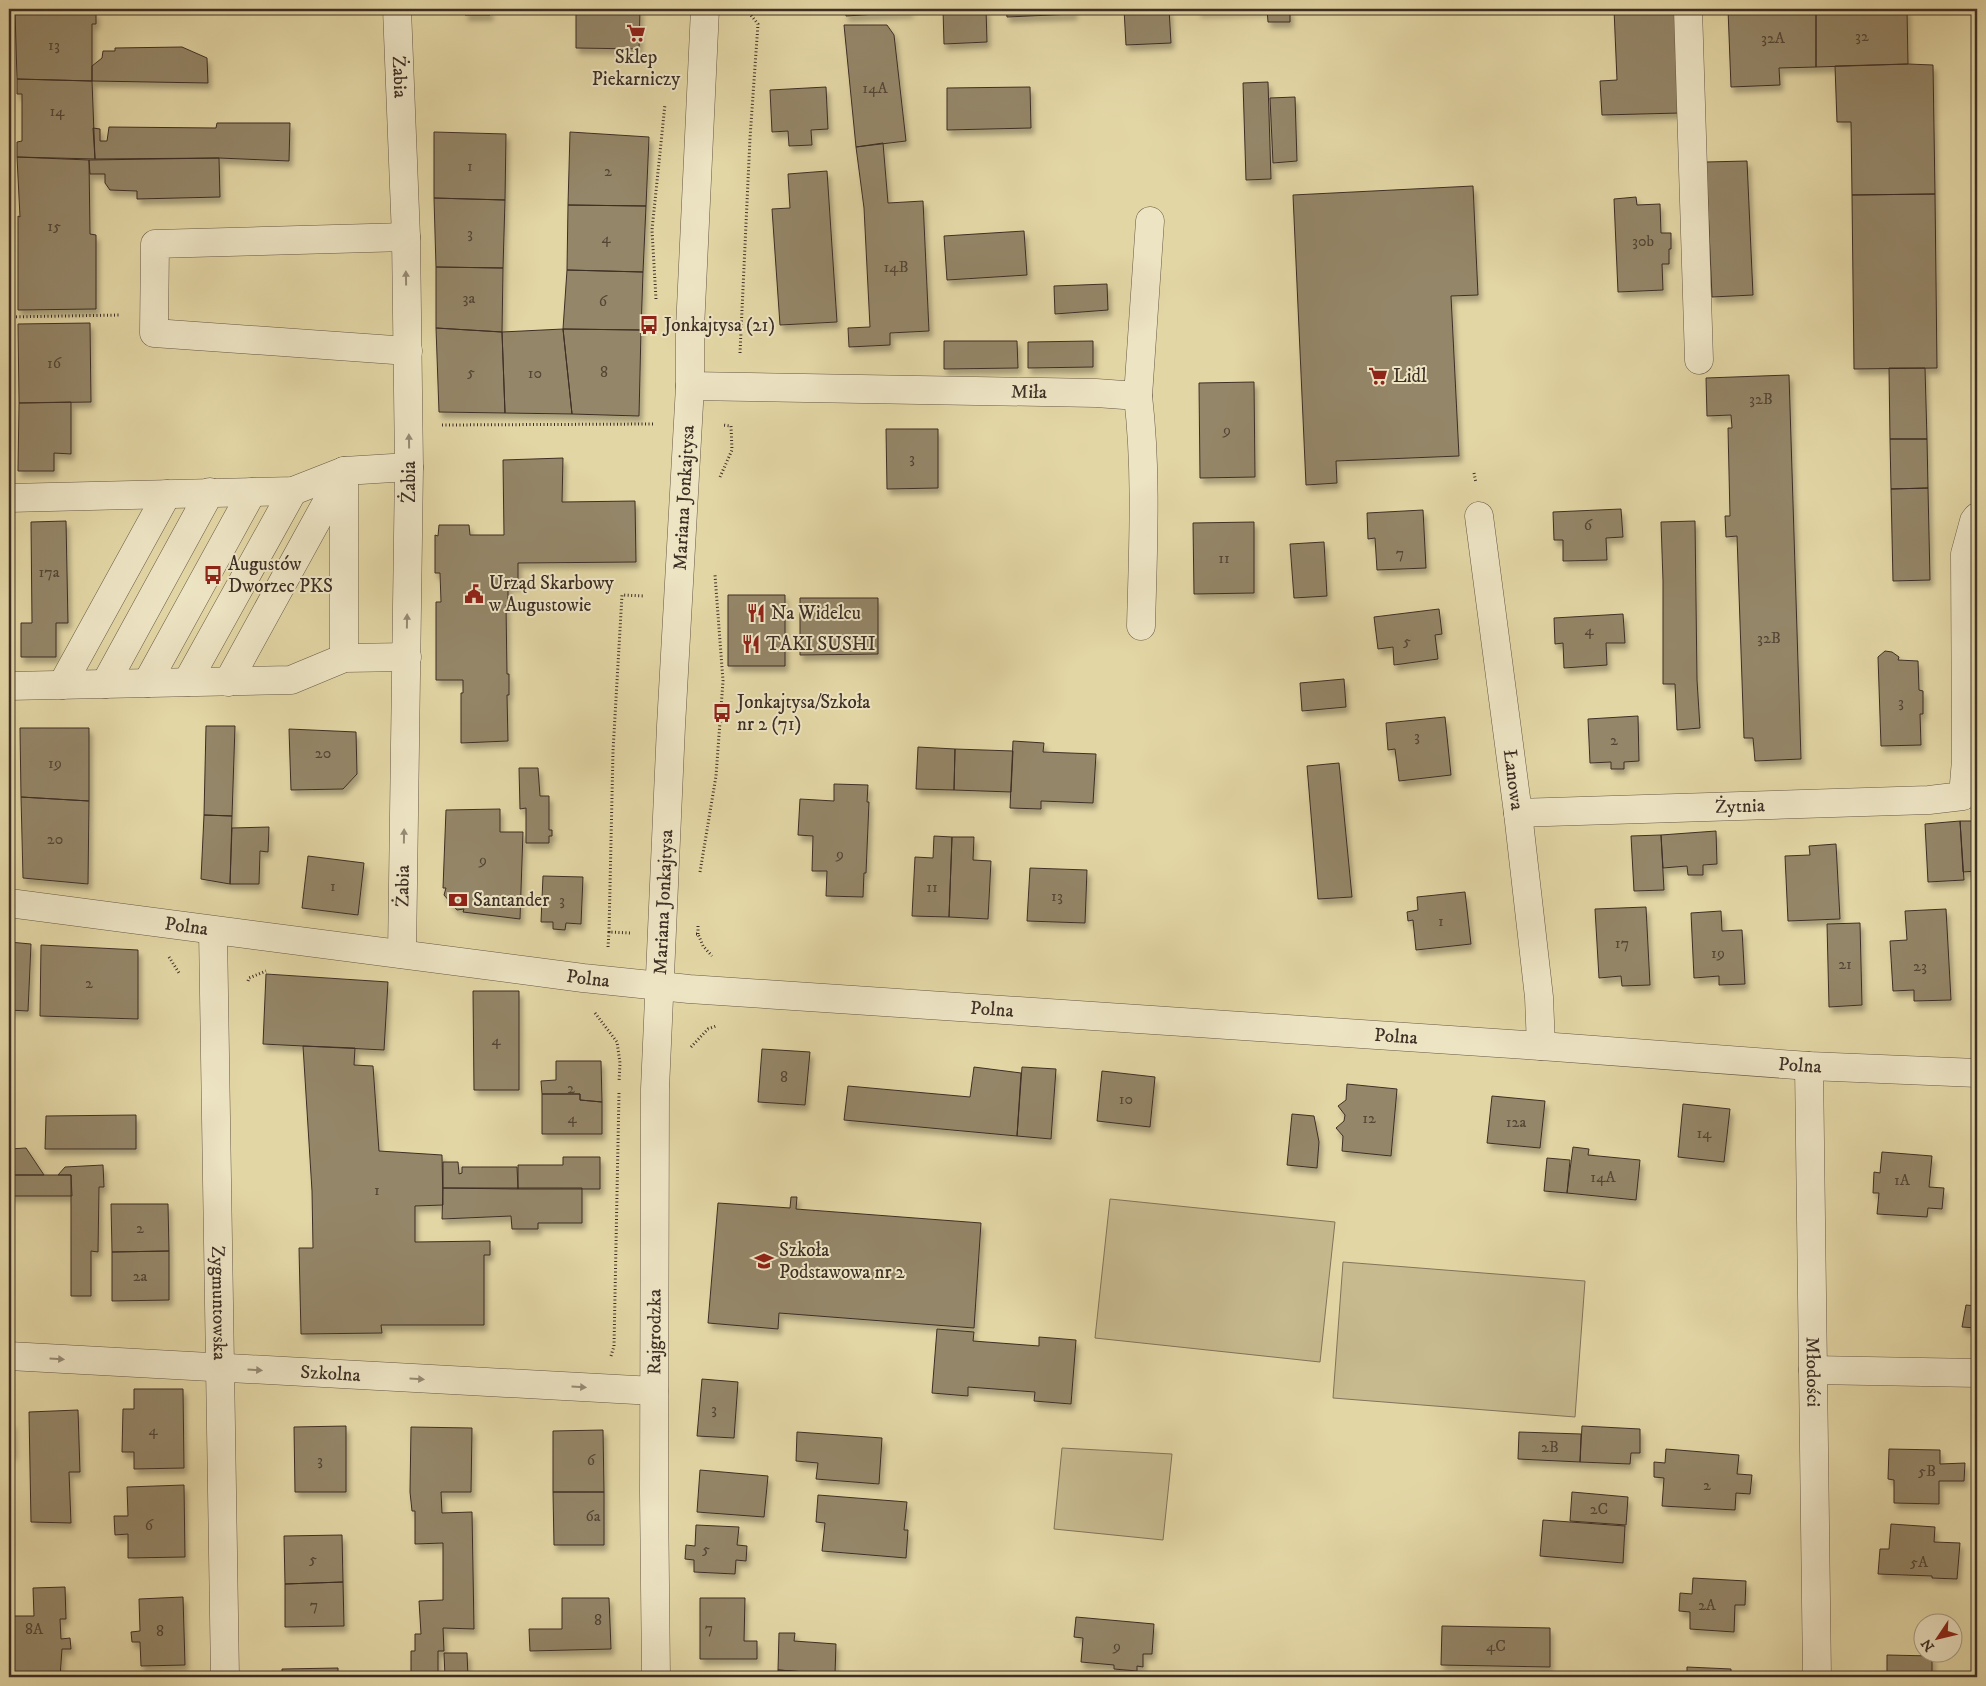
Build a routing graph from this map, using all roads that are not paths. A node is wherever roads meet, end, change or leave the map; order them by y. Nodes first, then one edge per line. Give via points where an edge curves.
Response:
1 (398, 9) edge
2 (704, 9) edge
3 (1688, 9) edge
4 (1150, 221) dead end
5 (406, 237) junction
6 (408, 350) junction
7 (1699, 360) dead end
8 (690, 386) junction
9 (1138, 396) junction
10 (409, 467) junction
11 (344, 471) junction
12 (292, 490) junction
13 (210, 492) junction
14 (252, 492) junction
15 (167, 494) junction
16 (9, 498) edge
17 (1479, 516) dead end
18 (1977, 517) edge
19 (1141, 626) dead end
20 (407, 657) junction
21 (344, 658) junction
22 (187, 682) junction
23 (228, 682) junction
24 (146, 683) junction
25 (105, 684) junction
26 (62, 685) junction
27 (9, 686) edge
28 (1970, 796) edge
29 (1518, 813) junction
30 (9, 903) edge
31 (213, 931) junction
32 (402, 954) junction
33 (659, 986) junction
34 (1541, 1046) junction
35 (1809, 1066) junction
36 (1977, 1073) edge
37 (9, 1356) edge
38 (220, 1368) junction
39 (1813, 1370) junction
40 (1977, 1373) edge
41 (654, 1391) junction
42 (225, 1677) edge
43 (656, 1677) edge
44 (1817, 1677) edge

1 - 5 street, Żabia
2 - 8 street, Mariana Jonkajtysa
3 - 7 street
4 - 9 street
6 -> 5 street, Żabia
5 - 6 street via 155,244 154,333
10 -> 6 street, Żabia
8 - 9 street, Miła
8 - 33 street, Mariana Jonkajtysa
9 - 19 street via 1143,437
10 - 11 street
20 -> 10 street, Żabia
11 - 12 street
11 - 21 street
11 - 23 street
12 - 14 street
12 - 22 street
13 - 14 street
13 - 15 street
13 - 25 street
14 - 24 street
15 - 16 street
15 - 26 street
17 - 29 street, Łanowa
18 - 28 street, Żytnia via 1965,554 1966,760
20 - 21 street
32 -> 20 street, Żabia
21 - 23 street via 291,680
22 - 23 street
22 - 24 street
24 - 25 street
25 - 26 street
26 - 27 street
28 - 29 street, Żytnia
29 - 34 street, Łanowa via 1539,996
30 - 31 street, Polna
31 - 32 street, Polna
31 - 38 street, Zygmuntowska
32 - 33 street, Polna
33 - 34 street, Polna
33 - 41 street, Rajgrodzka via 655,1088
34 - 35 street, Polna
35 - 36 street, Polna
35 - 39 street, Młodości
37 -> 38 street, Szkolna
38 -> 41 street, Szkolna
38 - 42 street, Zygmuntowska
39 - 40 street
39 - 44 street, Młodości
41 - 43 street, Rajgrodzka

